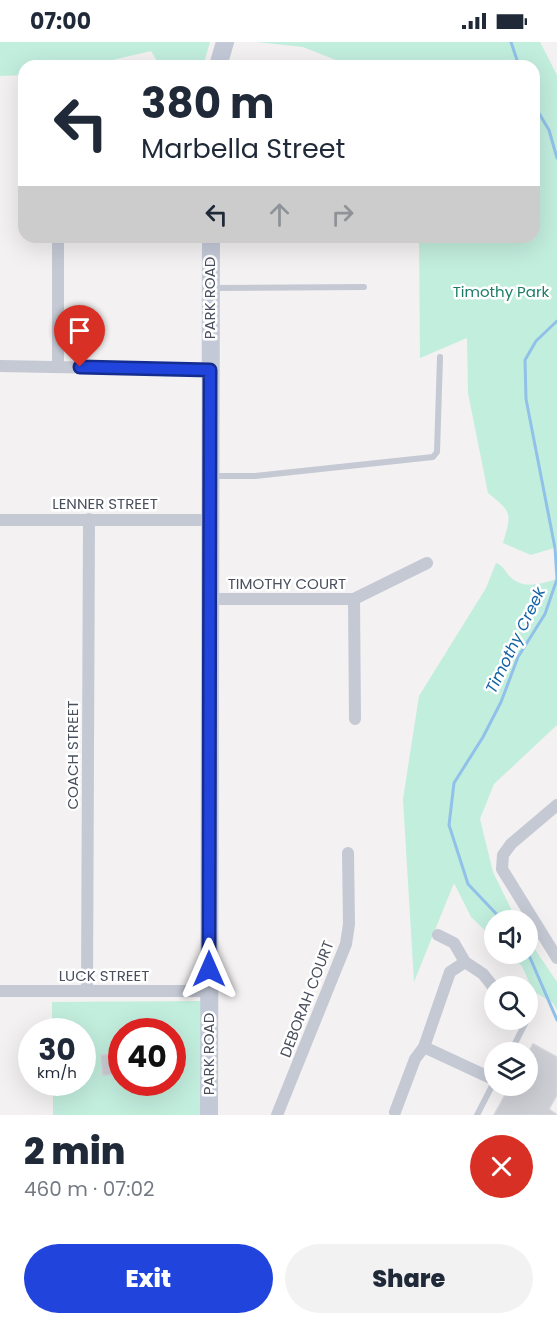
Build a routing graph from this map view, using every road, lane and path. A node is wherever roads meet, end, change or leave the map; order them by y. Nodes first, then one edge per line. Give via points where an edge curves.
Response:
1 (225, 42) edge
2 (220, 60) edge
3 (58, 243) edge
4 (211, 243) edge
5 (364, 287) dead end
6 (210, 288) junction
7 (440, 357) dead end
8 (0, 366) edge
9 (58, 366) junction
10 (210, 370) junction
11 (211, 476) junction
12 (89, 519) junction
13 (0, 520) edge
14 (210, 520) junction
15 (427, 563) dead end
16 (210, 599) junction
17 (354, 599) junction
18 (355, 719) dead end
19 (557, 805) edge
20 (348, 853) dead end
21 (438, 935) dead end
22 (557, 958) edge
23 (465, 962) junction
24 (485, 976) edge
25 (0, 991) edge
26 (87, 991) junction
27 (209, 991) junction
28 (424, 1047) junction
29 (484, 1075) edge
30 (487, 1096) edge
31 (279, 1114) edge
32 (396, 1114) edge
33 (209, 1115) edge
34 (477, 1115) edge

1 - 2 street
3 - 9 street
4 - 6 street, PARK ROAD
5 - 6 lane
6 - 10 street, PARK ROAD
7 - 11 lane via 437,452 433,457 255,476
8 - 9 street
9 - 10 street
10 - 11 street, PARK ROAD
11 - 14 street, PARK ROAD
12 - 13 street, LENNER STREET
12 - 14 street, LENNER STREET
12 - 26 street, COACH STREET
14 - 16 street, PARK ROAD
15 - 17 street, TIMOTHY COURT
16 - 17 street, TIMOTHY COURT
16 - 27 street, PARK ROAD
17 - 18 street
19 - 22 street via 512,844 503,855 502,869
20 - 31 street, DEBORAH COURT via 349,924 345,944
21 - 23 street via 454,943
23 - 24 street
23 - 28 street via 450,972
25 - 26 street, LUCK STREET
26 - 27 street, LUCK STREET
27 - 33 street, PARK ROAD
28 - 29 street
28 - 32 street via 415,1059
30 - 34 lane

